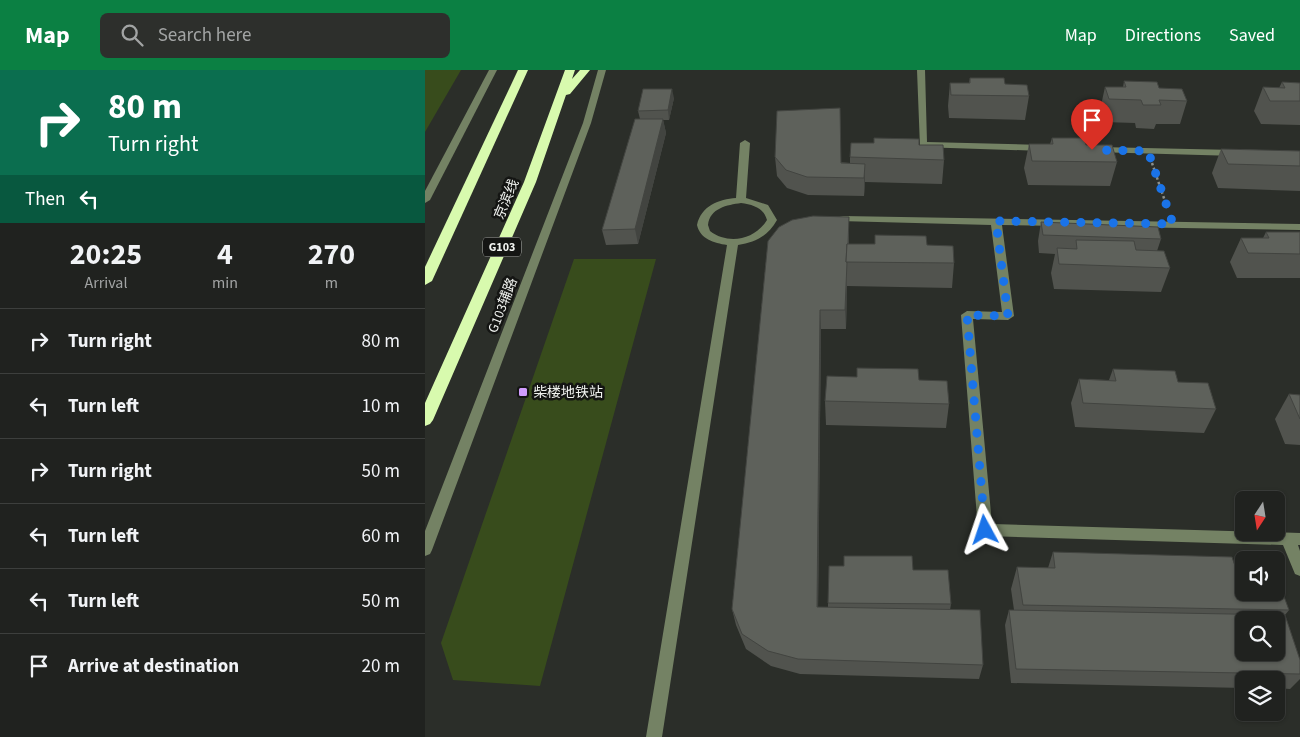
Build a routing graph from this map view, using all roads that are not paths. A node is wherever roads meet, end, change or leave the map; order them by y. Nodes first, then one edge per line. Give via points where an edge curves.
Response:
1 (493, 70) edge
2 (523, 70) edge
3 (570, 70) edge
4 (585, 70) edge
5 (602, 70) edge
6 (921, 70) edge
7 (559, 100) junction
8 (745, 142) dead end
9 (1051, 148) edge
10 (1090, 150) edge
11 (1243, 154) edge
12 (425, 200) edge
13 (741, 200) junction
14 (843, 219) edge
15 (996, 221) junction
16 (1300, 227) edge
17 (733, 242) junction
18 (425, 282) edge
19 (425, 420) edge
20 (1294, 539) edge
21 (425, 550) edge
22 (1300, 569) edge
23 (654, 737) edge

1 - 12 street
2 - 18 highway
3 - 7 highway, 京滨线 / G103
4 - 7 highway
5 - 21 street, G103辅路 via 587,123
6 - 9 street via 923,145
7 - 19 highway, 京滨线 / G103 via 530,182
8 - 13 street
10 - 11 street
13 - 17 street via 767,208 772,220 769,227 755,238
13 - 17 street via 723,203 703,217 702,224 711,237
14 - 15 street
15 - 16 street
15 - 20 street via 1008,316 967,315 985,530
17 - 23 street
20 - 22 street

